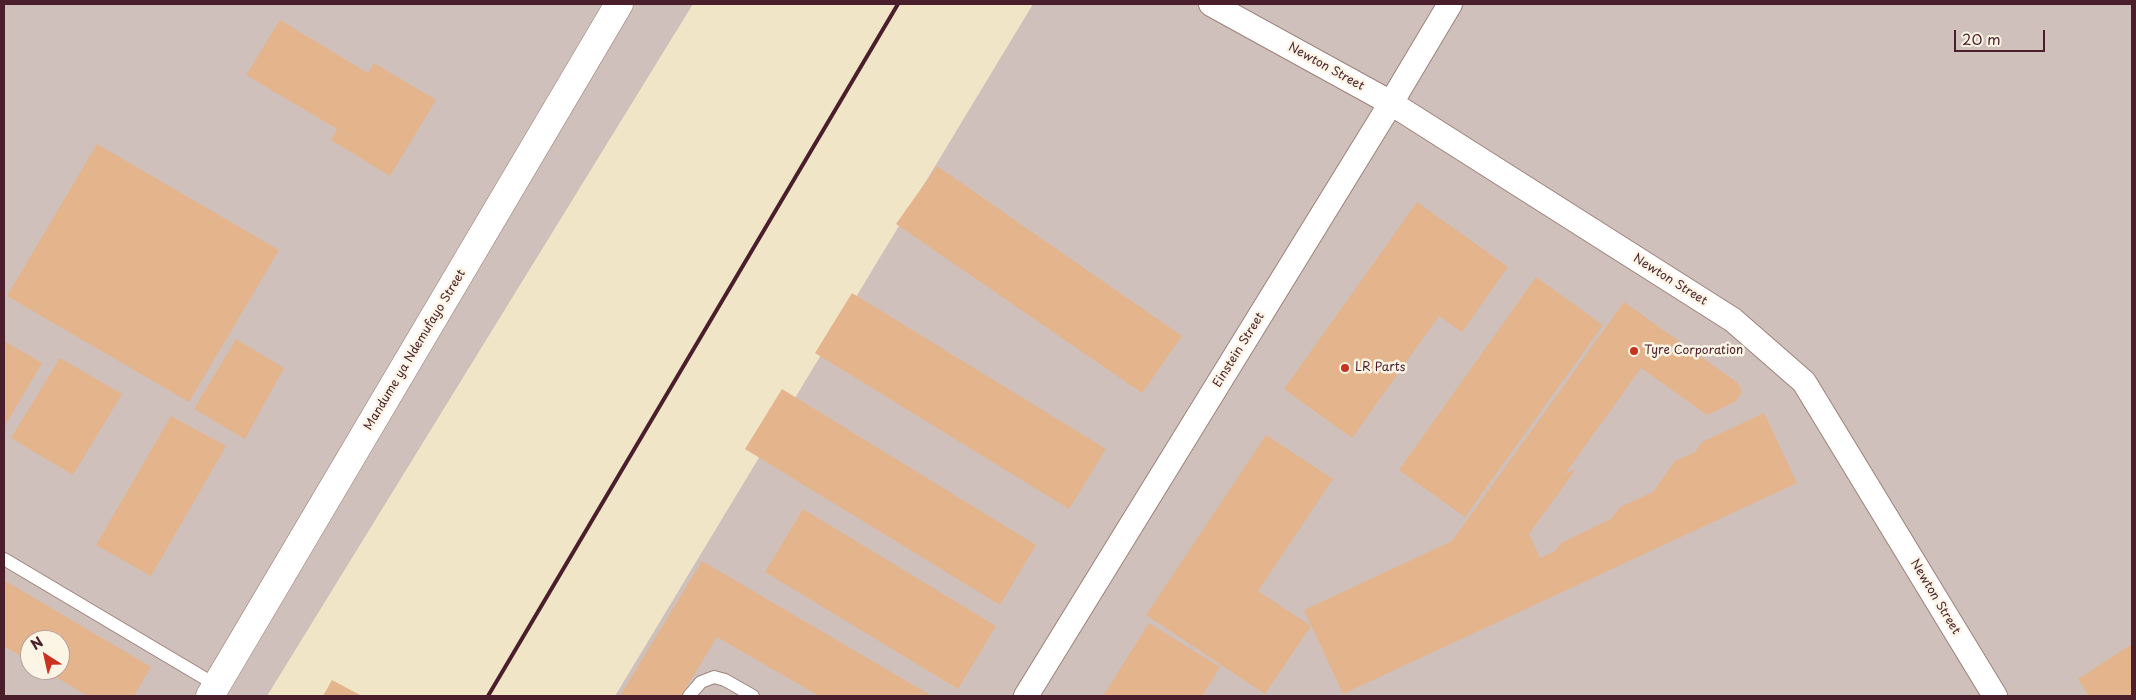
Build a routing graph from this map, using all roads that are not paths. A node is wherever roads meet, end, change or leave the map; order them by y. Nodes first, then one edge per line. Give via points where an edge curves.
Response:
1 (620, 4) edge
2 (1211, 4) edge
3 (1450, 4) edge
4 (1391, 103) junction
5 (4, 559) edge
6 (213, 691) edge
7 (689, 696) edge
8 (753, 696) edge
9 (1026, 696) edge
10 (1995, 696) edge

1 - 6 street, Mandume ya Ndemufayo Street
2 - 4 street, Newton Street
3 - 4 street, Einstein Street
4 - 9 street, Einstein Street
4 - 10 street, Newton Street via 1733,320 1804,382
5 - 6 lane
7 - 8 lane via 701,682 714,677

